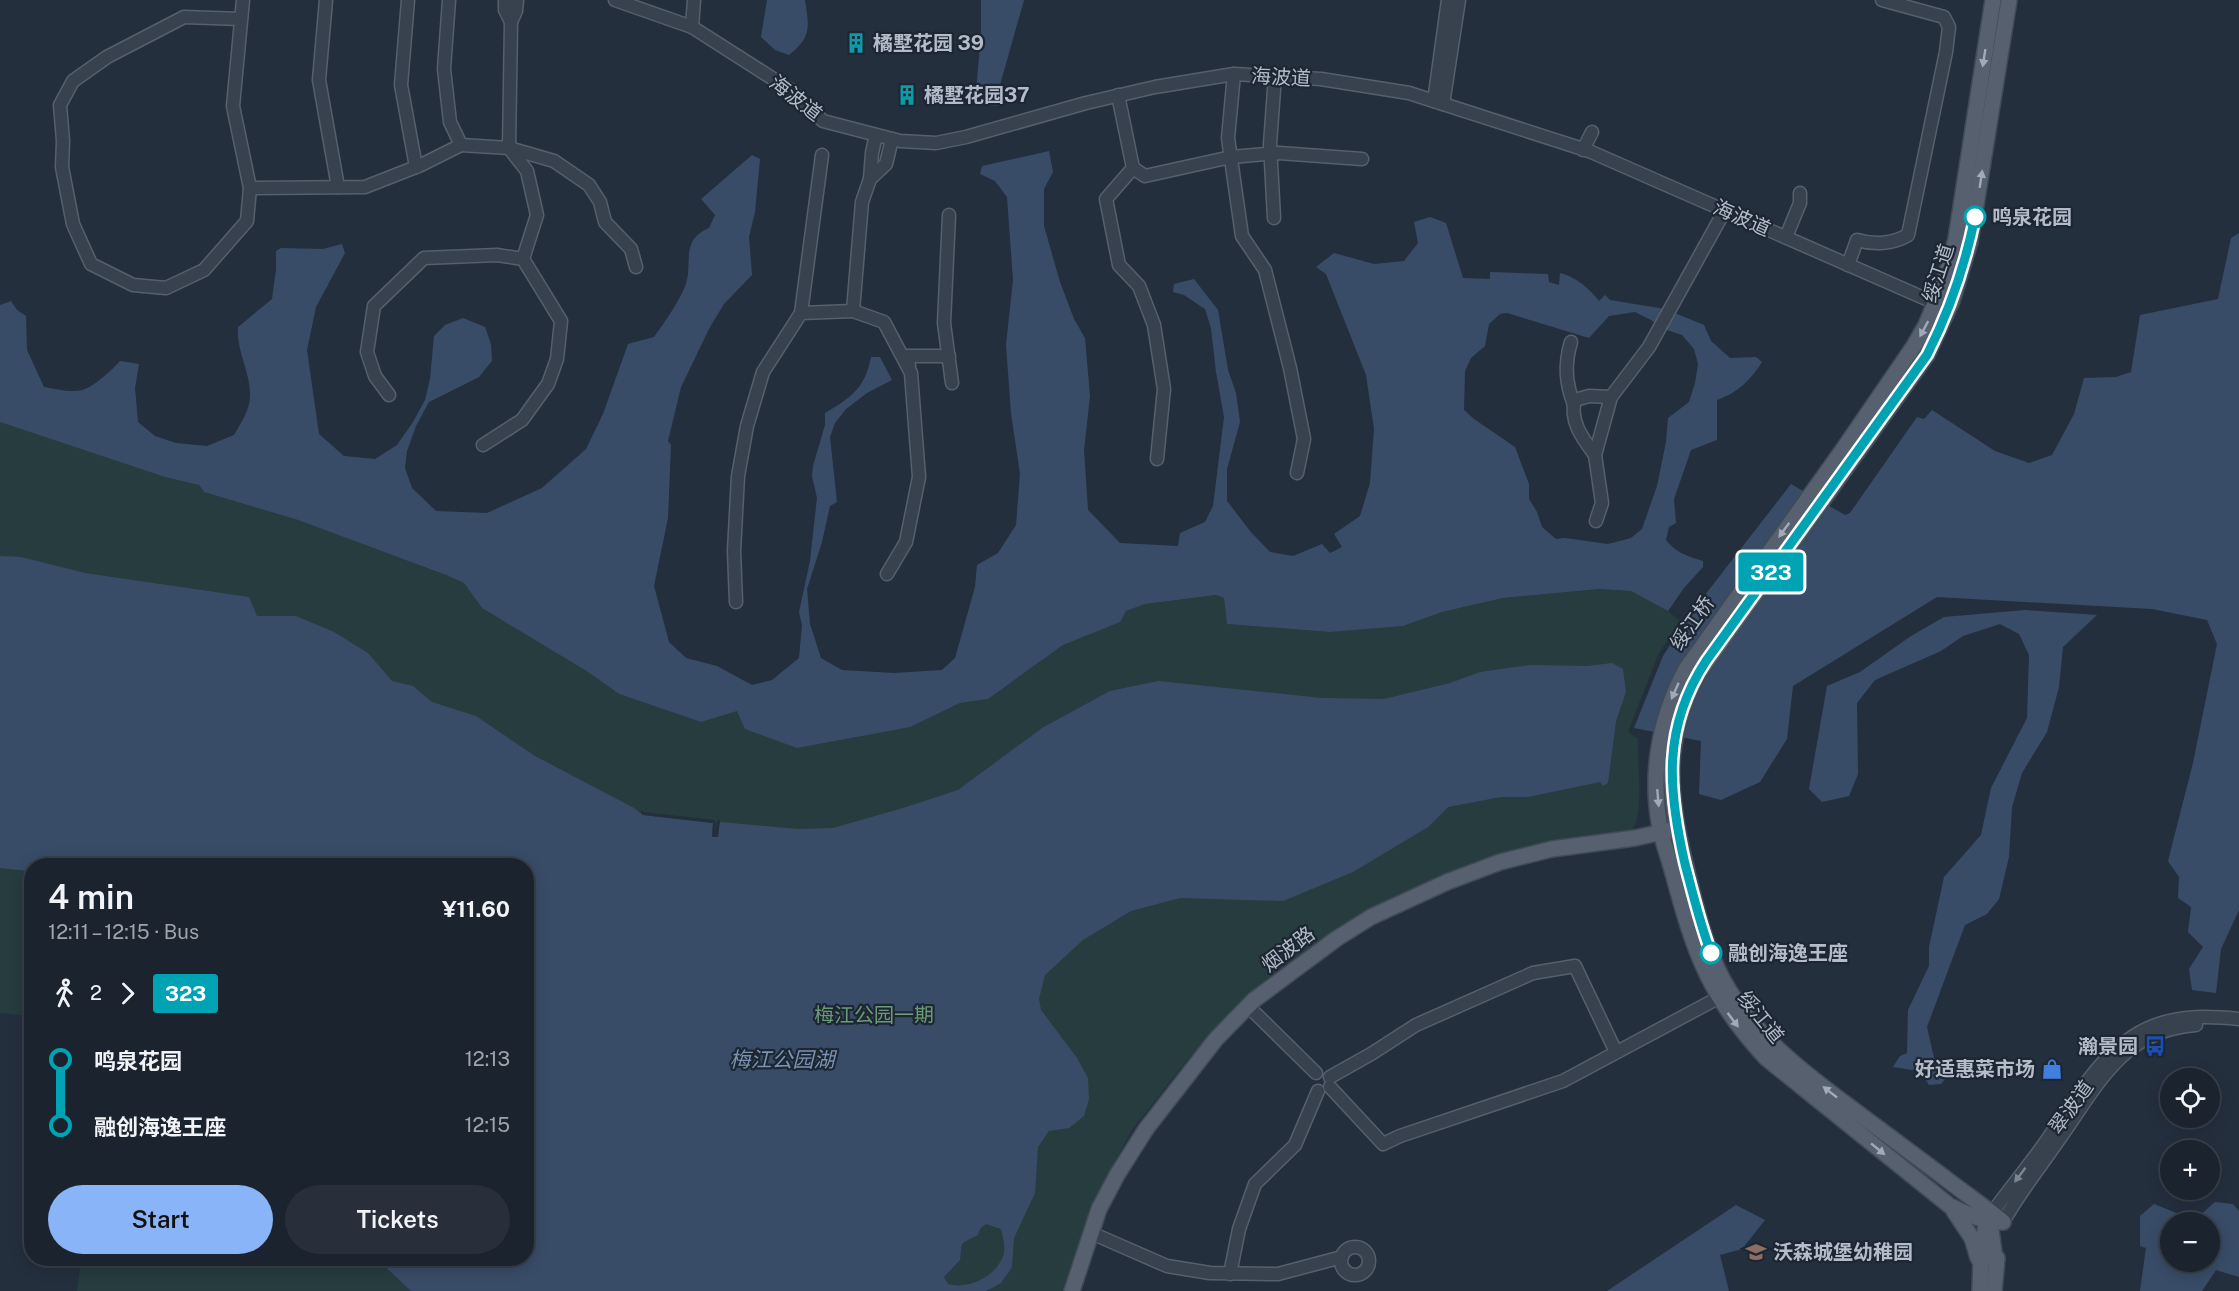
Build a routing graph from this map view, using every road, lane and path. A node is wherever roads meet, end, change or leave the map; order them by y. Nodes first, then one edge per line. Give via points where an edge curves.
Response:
1 (243, 0) edge
2 (326, 0) edge
3 (408, 0) edge
4 (449, 0) edge
5 (505, 0) edge
6 (517, 0) edge
7 (616, 0) edge
8 (694, 0) edge
9 (1448, 0) edge
10 (1459, 0) edge
11 (1882, 0) edge
12 (1993, 0) edge
13 (2009, 0) edge
14 (241, 19) junction
15 (511, 22) junction
16 (692, 27) junction
17 (1234, 74) junction
18 (1275, 76) junction
19 (1118, 95) junction
20 (1438, 103) junction
21 (1592, 132) dead end
22 (876, 135) junction
23 (892, 139) junction
24 (461, 145) junction
25 (509, 148) junction
26 (1583, 150) junction
27 (1270, 154) junction
28 (822, 155) dead end
29 (1231, 157) junction
30 (1362, 159) dead end
31 (416, 167) junction
32 (1133, 168) junction
33 (870, 179) junction
34 (338, 187) junction
35 (250, 188) junction
36 (1800, 193) dead end
37 (1725, 210) junction
38 (949, 215) dead end
39 (1274, 218) dead end
40 (1786, 237) junction
41 (524, 259) junction
42 (1848, 266) junction
43 (636, 267) dead end
44 (1943, 306) junction
45 (853, 311) junction
46 (801, 313) junction
47 (1571, 342) dead end
48 (949, 356) junction
49 (911, 372) junction
50 (952, 383) dead end
51 (389, 394) dead end
52 (1611, 397) junction
53 (1574, 405) junction
54 (483, 445) dead end
55 (1595, 455) junction
56 (1157, 459) dead end
57 (1297, 473) dead end
58 (1824, 487) joint
59 (1596, 521) dead end
60 (887, 574) dead end
61 (736, 602) dead end
62 (1667, 741) junction
63 (1678, 834) junction
64 (1663, 837) junction
65 (1718, 998) junction
66 (1253, 1011) junction
67 (2239, 1019) edge
68 (2239, 1027) edge
69 (1616, 1052) junction
70 (1316, 1073) junction
71 (1326, 1085) junction
72 (1950, 1206) junction
73 (1994, 1219) junction
74 (1096, 1235) junction
75 (1342, 1257) dead end
76 (1230, 1274) junction
77 (1981, 1283) edge
78 (1072, 1291) edge
79 (1078, 1291) edge
80 (1994, 1291) edge

1 - 14 street
2 - 34 street via 319,80
3 - 31 street via 401,85
4 - 24 street via 444,69 450,122
5 - 15 street
6 - 15 street
7 - 16 street, 海波道
8 - 16 street
9 - 20 street
10 - 20 street
11 - 42 street via 1944,17 1949,27 1946,52 1908,235 1899,240 1869,243 1857,240
12 -> 44 main road, 绥江道
44 -> 13 main road, 绥江道 via 1961,276 1970,242
14 - 35 street via 233,106
14 - 35 street via 184,17 107,57 73,81 60,105 62,167 73,224 91,264 133,285 166,288 204,270 247,221
15 - 25 street
16 - 22 street, 海波道 via 789,88 823,121
17 - 18 street, 海波道
17 - 19 street, 海波道
17 - 29 street via 1228,138
18 - 20 street, 海波道 via 1409,93
18 - 27 street
19 - 23 street, 海波道 via 936,143
19 - 32 street
20 - 26 street, 海波道
21 - 26 street
22 - 23 street, 海波道
22 - 33 street
23 - 33 street via 886,164
24 - 25 street
24 - 31 street
25 - 41 street via 527,171 537,215
25 - 43 street via 554,162 590,185 605,222 631,249
26 - 37 street, 海波道
27 - 29 street
27 - 30 street
27 - 39 street
28 - 46 street
29 - 32 street via 1145,176
29 - 57 street via 1242,236 1265,270 1290,368 1304,439
31 - 34 street via 365,187
32 - 56 street via 1106,199 1119,266 1139,286 1154,325 1164,389
33 - 45 street via 862,202
34 - 35 street
36 - 40 street via 1800,203
37 - 40 street, 海波道
37 - 52 street via 1655,337
38 - 48 street via 944,323
40 - 42 street, 海波道
41 - 51 street via 497,255 424,258 375,306 367,352 375,376
41 - 54 street via 561,321 557,359 548,384 522,420
42 - 44 street, 海波道
44 - 58 main road, 绥江道 via 1927,355
45 - 46 street
45 - 49 street via 884,321
46 - 61 street via 763,372 747,426 738,476
47 - 53 street via 1567,387
48 - 49 street via 906,356
48 - 50 street
49 - 60 street via 919,477 906,542
52 - 53 street via 1589,396 1575,400
52 - 55 street
53 - 55 street via 1572,413 1580,433
55 - 59 street via 1602,503
58 - 62 main road, 绥江桥 via 1698,674
62 - 63 main road, 绥江道
62 -> 64 main road, 绥江道 via 1656,774
63 - 64 main road, 烟波路
73 -> 63 main road, 绥江道 via 1825,1088 1752,1024 1714,962
64 - 65 main road, 绥江道 via 1692,942
64 - 66 main road, 烟波路 via 1502,870 1414,903 1355,934
64 - 78 main road, 烟波路 via 1552,849 1500,862 1447,882 1371,917 1254,1000 1216,1039 1146,1129 1117,1175 1099,1209
65 - 69 street
65 -> 72 main road, 绥江道 via 1766,1058
66 - 70 street
66 - 74 main road, 烟波路 via 1198,1069 1142,1141 1119,1181
67 -> 73 street, 翠波道 via 2177,1019 2153,1026 2126,1041 2086,1084
68 - 73 street, 翠波道 via 2176,1028 2156,1034 2129,1050 2102,1078
69 - 71 street via 1563,1080 1383,1144
69 - 71 street via 1575,966 1533,973 1416,1025
70 - 71 street via 1325,1073
70 - 71 street via 1311,1084
71 - 76 street via 1295,1145 1255,1184 1239,1229
72 - 73 main road, 绥江道 via 1968,1215
72 - 77 main road via 1972,1238
73 - 77 main road via 1982,1256
73 - 80 main road
74 - 76 street via 1167,1266
74 - 79 main road, 烟波路
75 - 76 street via 1278,1274

